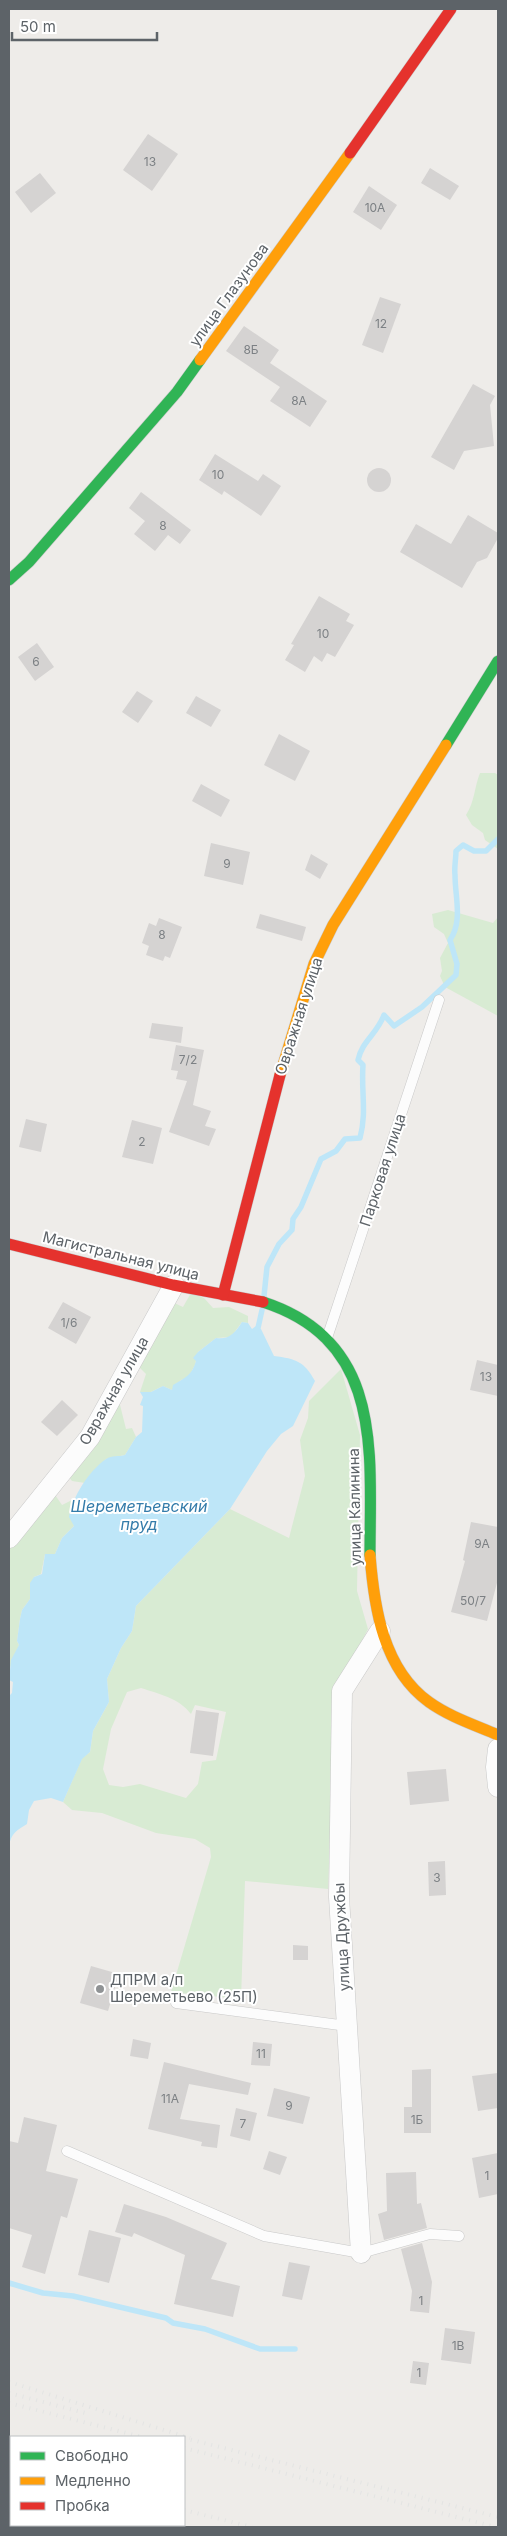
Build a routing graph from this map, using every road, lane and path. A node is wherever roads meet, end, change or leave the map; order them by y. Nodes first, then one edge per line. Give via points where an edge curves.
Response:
1 (451, 9) edge
2 (9, 580) edge
3 (498, 661) edge
4 (439, 1000) dead end
5 (9, 1244) edge
6 (174, 1285) junction
7 (225, 1295) junction
8 (327, 1339) junction
9 (9, 1538) edge
10 (380, 1631) junction
11 (498, 1735) edge
12 (498, 1749) edge
13 (498, 1787) edge
14 (176, 2003) dead end
15 (347, 2026) junction
16 (67, 2151) dead end
17 (459, 2236) dead end
18 (361, 2253) junction

1 - 2 street, улица Глазунова via 177,392 29,562
3 - 7 street, Овражная улица via 333,925 314,964 268,1115
4 - 8 lane, Парковая улица
5 - 6 street, Магистральная улица
6 - 7 street, Магистральная улица
6 - 9 street, Овражная улица via 90,1437
7 - 8 street, улица Калинина via 264,1302
8 - 10 street, улица Калинина via 347,1362 362,1397 370,1448 370,1558
10 - 11 street, улица Калинина via 397,1668 416,1692 447,1714
10 - 15 street, улица Дружбы via 342,1691 339,1897
12 - 13 street
14 - 15 lane
15 - 18 street, улица Дружбы
16 - 18 lane via 264,2236
17 - 18 lane via 430,2234

